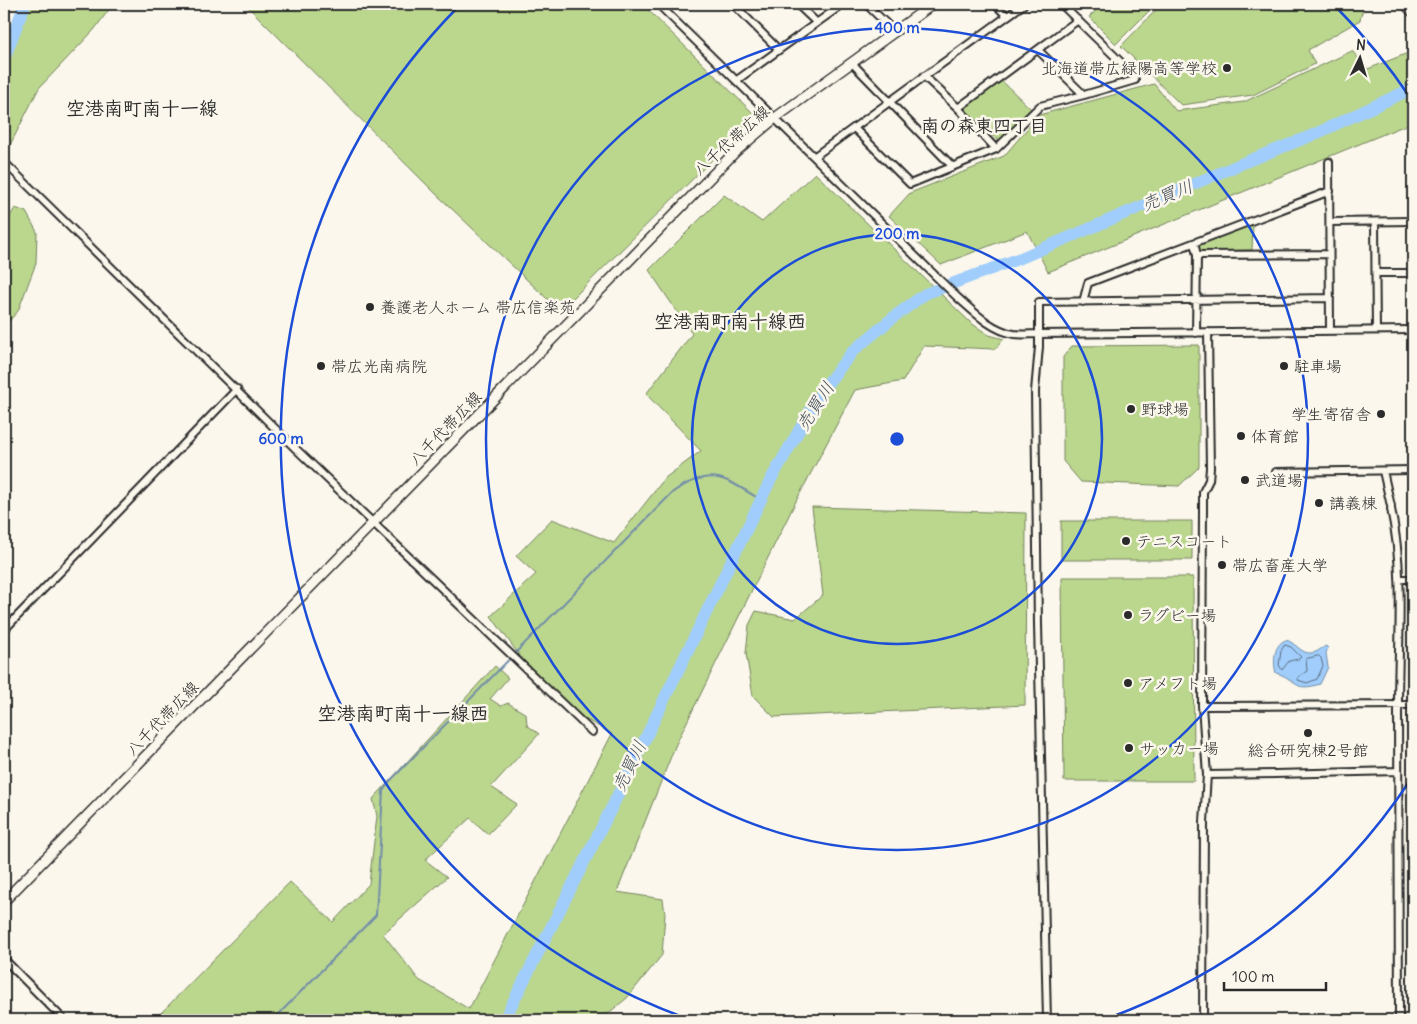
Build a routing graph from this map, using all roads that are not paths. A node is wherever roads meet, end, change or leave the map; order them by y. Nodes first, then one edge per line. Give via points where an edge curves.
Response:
1 (658, 4) edge
2 (733, 4) edge
3 (797, 4) edge
4 (843, 4) edge
5 (866, 4) edge
6 (933, 4) edge
7 (995, 4) edge
8 (1024, 4) edge
9 (1062, 4) edge
10 (1405, 4) edge
11 (1413, 12) edge
12 (1007, 16) junction
13 (1078, 20) junction
14 (816, 22) junction
15 (895, 32) junction
16 (779, 50) junction
17 (1038, 50) junction
18 (852, 63) junction
19 (924, 76) junction
20 (737, 80) junction
21 (1084, 95) junction
22 (889, 103) junction
23 (958, 108) junction
24 (775, 118) junction
25 (854, 128) junction
26 (996, 149) junction
27 (815, 156) junction
28 (4, 162) edge
29 (1329, 162) dead end
30 (952, 166) junction
31 (1330, 191) junction
32 (1413, 221) edge
33 (1330, 222) junction
34 (1375, 222) junction
35 (1194, 243) junction
36 (1197, 254) junction
37 (1329, 254) junction
38 (1376, 273) junction
39 (1413, 273) edge
40 (1330, 298) junction
41 (1196, 301) junction
42 (1083, 302) junction
43 (1376, 330) junction
44 (1413, 330) edge
45 (1330, 331) junction
46 (1208, 332) junction
47 (1196, 333) junction
48 (1038, 334) junction
49 (237, 389) junction
50 (1413, 470) edge
51 (1383, 471) junction
52 (1276, 472) dead end
53 (373, 523) junction
54 (1399, 579) junction
55 (1413, 579) edge
56 (4, 630) edge
57 (1398, 705) junction
58 (1413, 705) edge
59 (1202, 706) junction
60 (592, 732) dead end
61 (1398, 771) junction
62 (1207, 774) junction
63 (4, 901) edge
64 (4, 959) edge
65 (64, 1020) edge
66 (1047, 1020) edge
67 (1202, 1020) edge
68 (1399, 1020) edge

1 - 20 street
2 - 16 street
3 - 14 street
4 - 14 street
5 - 15 street
6 - 15 main road, 八千代帯広線
7 - 12 street
8 - 12 street
9 - 13 street
10 - 11 main road
12 - 19 street
13 - 17 street
13 - 21 street via 1134,75 1135,80
14 - 16 street
15 - 18 main road, 八千代帯広線
16 - 20 street
17 - 21 street
17 - 23 street
18 - 22 street
18 - 24 main road, 八千代帯広線
19 - 22 street
19 - 23 street
20 - 24 street
21 - 26 street via 1040,106
22 - 25 street
22 - 30 street
23 - 26 street
24 - 27 street
24 - 53 main road, 八千代帯広線 via 728,159
25 - 27 street
25 - 30 street via 910,184
26 - 30 street
27 - 48 street via 983,320 1014,334
28 - 49 street
29 - 31 street
31 - 33 street
31 - 35 street
32 - 34 street
33 - 34 street
33 - 37 street
34 - 38 street
35 - 36 street
35 - 42 street via 1088,283
36 - 37 street
36 - 41 street
37 - 40 street
38 - 39 street
38 - 43 street
40 - 41 street
40 - 45 street
41 - 42 street
41 - 47 street
42 - 48 street via 1039,302
43 - 44 street
43 - 45 street
45 - 46 street
46 - 47 street
46 - 59 street via 1210,468 1203,492
47 - 48 street
48 - 66 street via 1037,537
49 - 53 street
49 - 56 street
50 - 51 street
51 - 52 street
51 - 54 street via 1396,532
53 - 60 street
53 - 63 main road, 八千代帯広線
54 - 55 street
54 - 57 street
57 - 58 street
57 - 59 street
57 - 61 street
59 - 62 street
61 - 62 street
61 - 68 street
62 - 67 street
64 - 65 street

